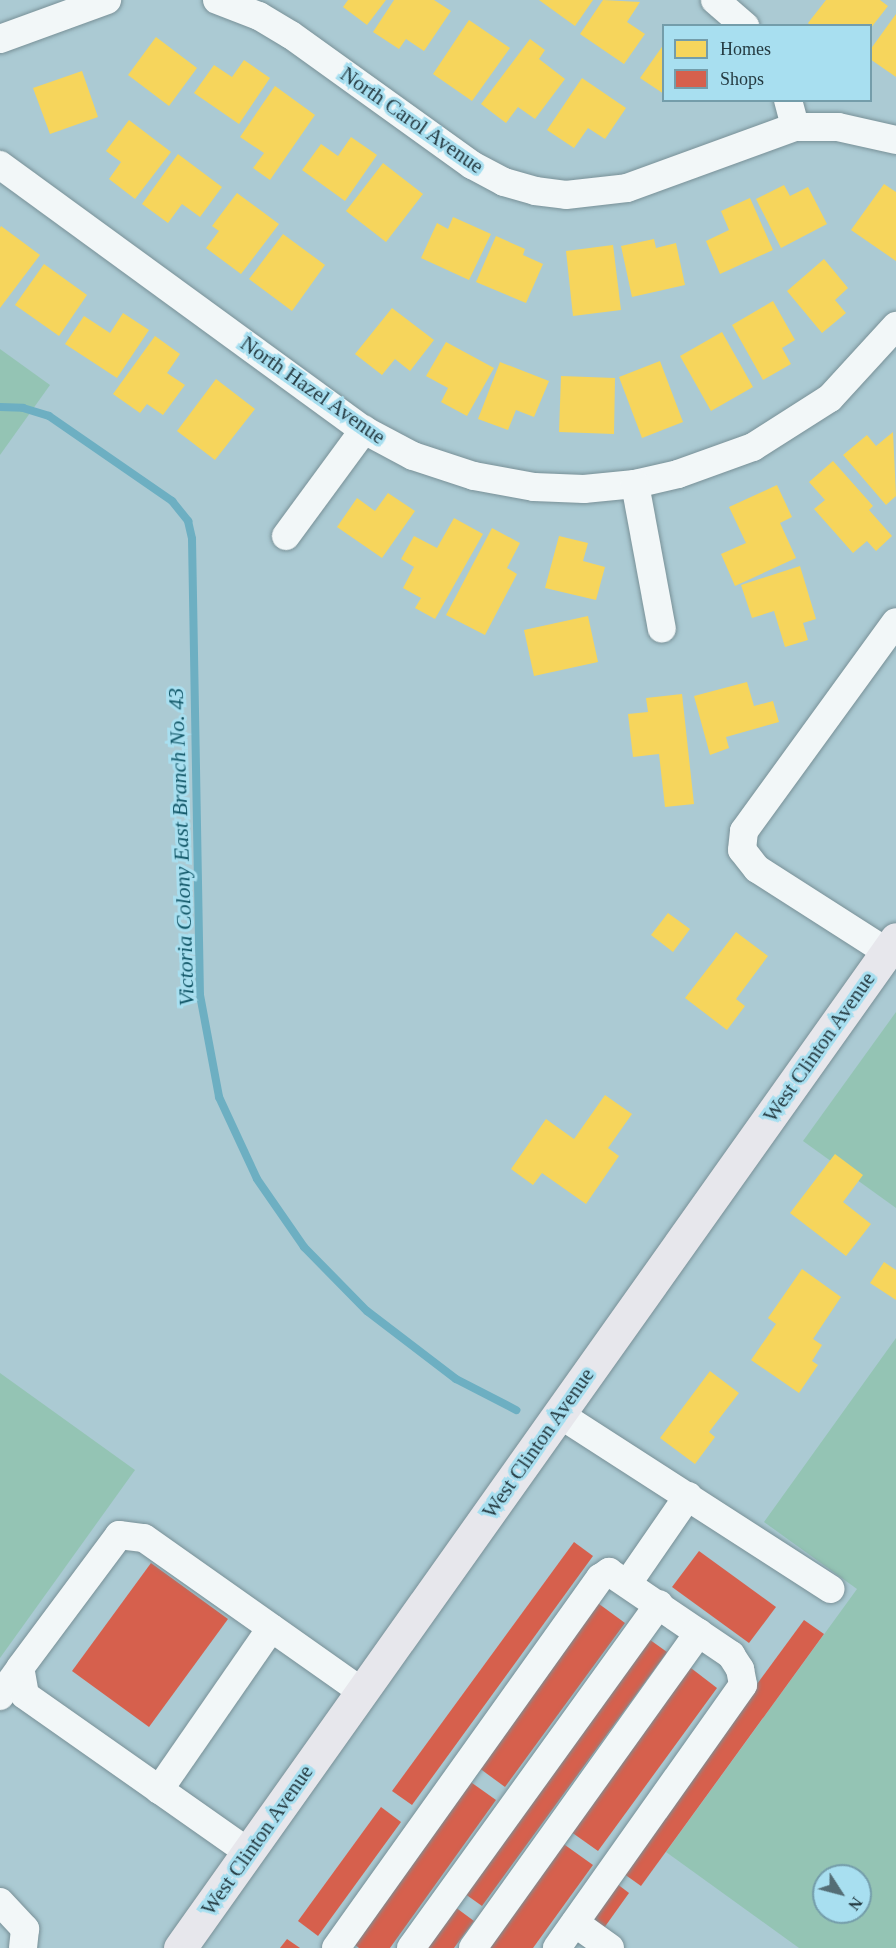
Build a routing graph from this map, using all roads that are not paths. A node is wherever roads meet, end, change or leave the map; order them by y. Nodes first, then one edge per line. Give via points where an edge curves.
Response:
1 (107, 0) edge
2 (217, 0) edge
3 (715, 0) edge
4 (743, 24) edge
5 (0, 39) edge
6 (791, 114) edge
7 (896, 141) edge
8 (0, 165) edge
9 (896, 326) edge
10 (364, 430) junction
11 (635, 484) junction
12 (286, 536) dead end
13 (896, 622) edge
14 (662, 629) dead end
15 (891, 945) edge
16 (559, 1414) junction
17 (688, 1496) junction
18 (628, 1582) junction
19 (831, 1589) dead end
20 (659, 1604) junction
21 (271, 1628) junction
22 (699, 1632) junction
23 (20, 1668) junction
24 (362, 1692) junction
25 (0, 1696) edge
26 (159, 1790) junction
27 (248, 1852) junction
28 (0, 1902) edge
29 (575, 1923) junction
30 (23, 1948) edge
31 (180, 1948) edge
32 (336, 1948) edge
33 (411, 1948) edge
34 (472, 1948) edge
35 (557, 1948) edge
36 (610, 1948) edge

1 - 5 street
2 - 6 street, North Carol Avenue via 259,16 291,35 472,165 504,182 535,191 566,195 627,188
3 - 4 street
6 - 7 street, North Carol Avenue
8 - 10 street, North Hazel Avenue
9 - 11 street, North Hazel Avenue via 830,398 788,427 722,460
10 - 11 street, North Hazel Avenue via 413,456 474,476 534,487 584,489
10 - 12 street
11 - 14 street
13 - 15 street via 744,831 742,850 757,869
15 - 16 main road, West Clinton Avenue
16 - 17 street
16 - 24 main road, West Clinton Avenue
17 - 18 street
17 - 19 street
18 - 20 street
18 - 32 street via 609,1572 600,1578
20 - 22 street
20 - 33 street
21 - 23 street via 144,1538 119,1535
21 - 24 street
21 - 26 street
22 - 29 street via 731,1655 740,1669 743,1685
22 - 34 street
23 - 25 street
23 - 26 street via 25,1695
24 - 27 main road, West Clinton Avenue
26 - 27 street
27 - 31 main road, West Clinton Avenue
28 - 30 street via 24,1929
29 - 35 street
29 - 36 street

